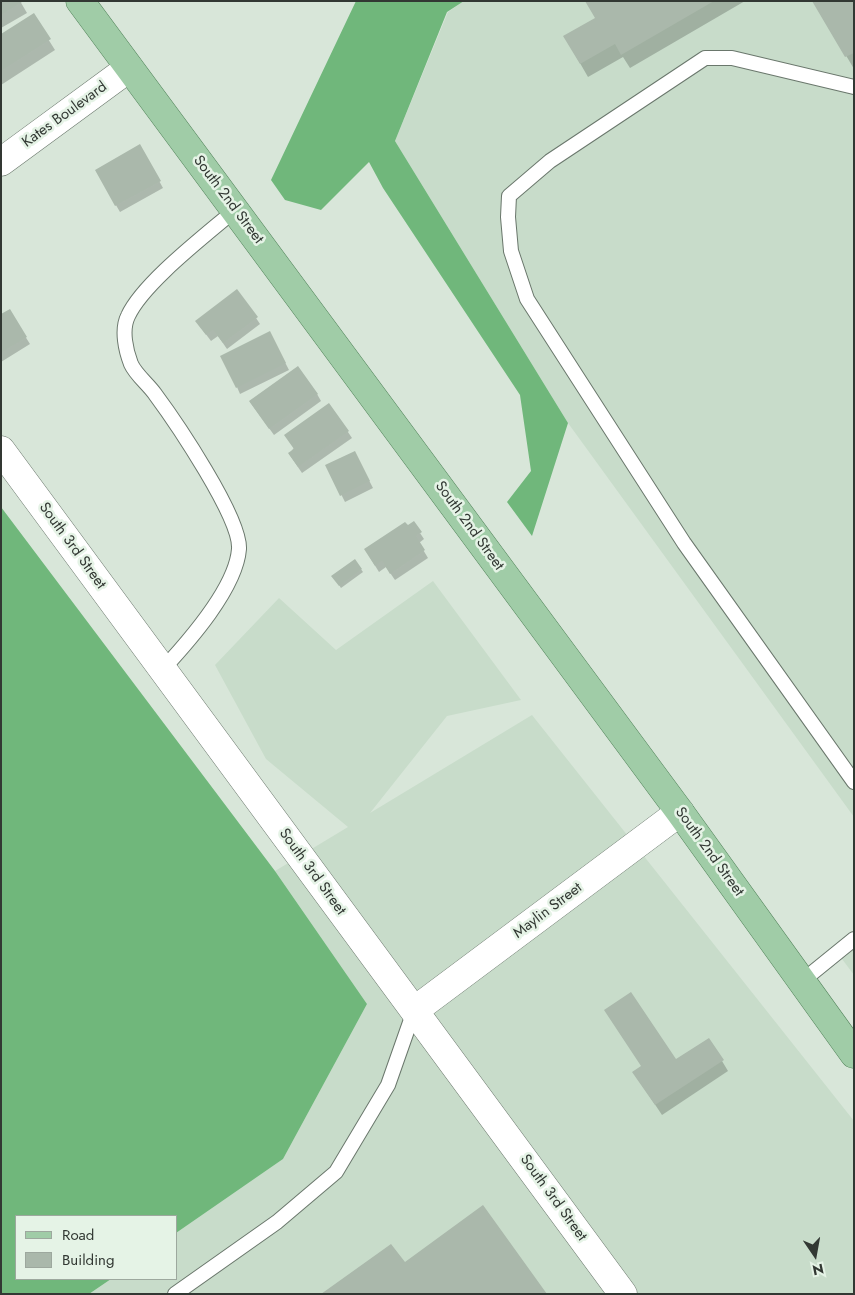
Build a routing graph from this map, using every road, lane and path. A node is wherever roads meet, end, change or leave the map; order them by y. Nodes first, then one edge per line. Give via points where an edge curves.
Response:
1 (80, 1) edge
2 (129, 68) junction
3 (854, 87) edge
4 (1, 162) edge
5 (235, 210) junction
6 (1, 450) edge
7 (163, 669) junction
8 (854, 782) edge
9 (680, 812) junction
10 (854, 940) edge
11 (801, 982) junction
12 (415, 1010) junction
13 (854, 1054) edge
14 (175, 1294) edge
15 (623, 1294) edge

1 - 2 main road, South 2nd Street
2 - 4 street, Kates Boulevard
2 - 5 main road, South 2nd Street
3 - 8 lane via 732,58 705,58 550,161 509,196 508,217 512,251 527,299 684,543
5 - 7 lane via 146,290 127,317 124,341 132,365 205,470 230,515 239,548 231,575 216,604 193,637
5 - 9 main road, South 2nd Street
6 - 7 street, South 3rd Street
7 - 12 street, South 3rd Street
9 - 11 main road, South 2nd Street
9 - 12 street, Maylin Street
10 - 11 lane
11 - 13 main road, South 2nd Street
12 - 14 lane via 388,1086 336,1172 277,1222
12 - 15 street, South 3rd Street

